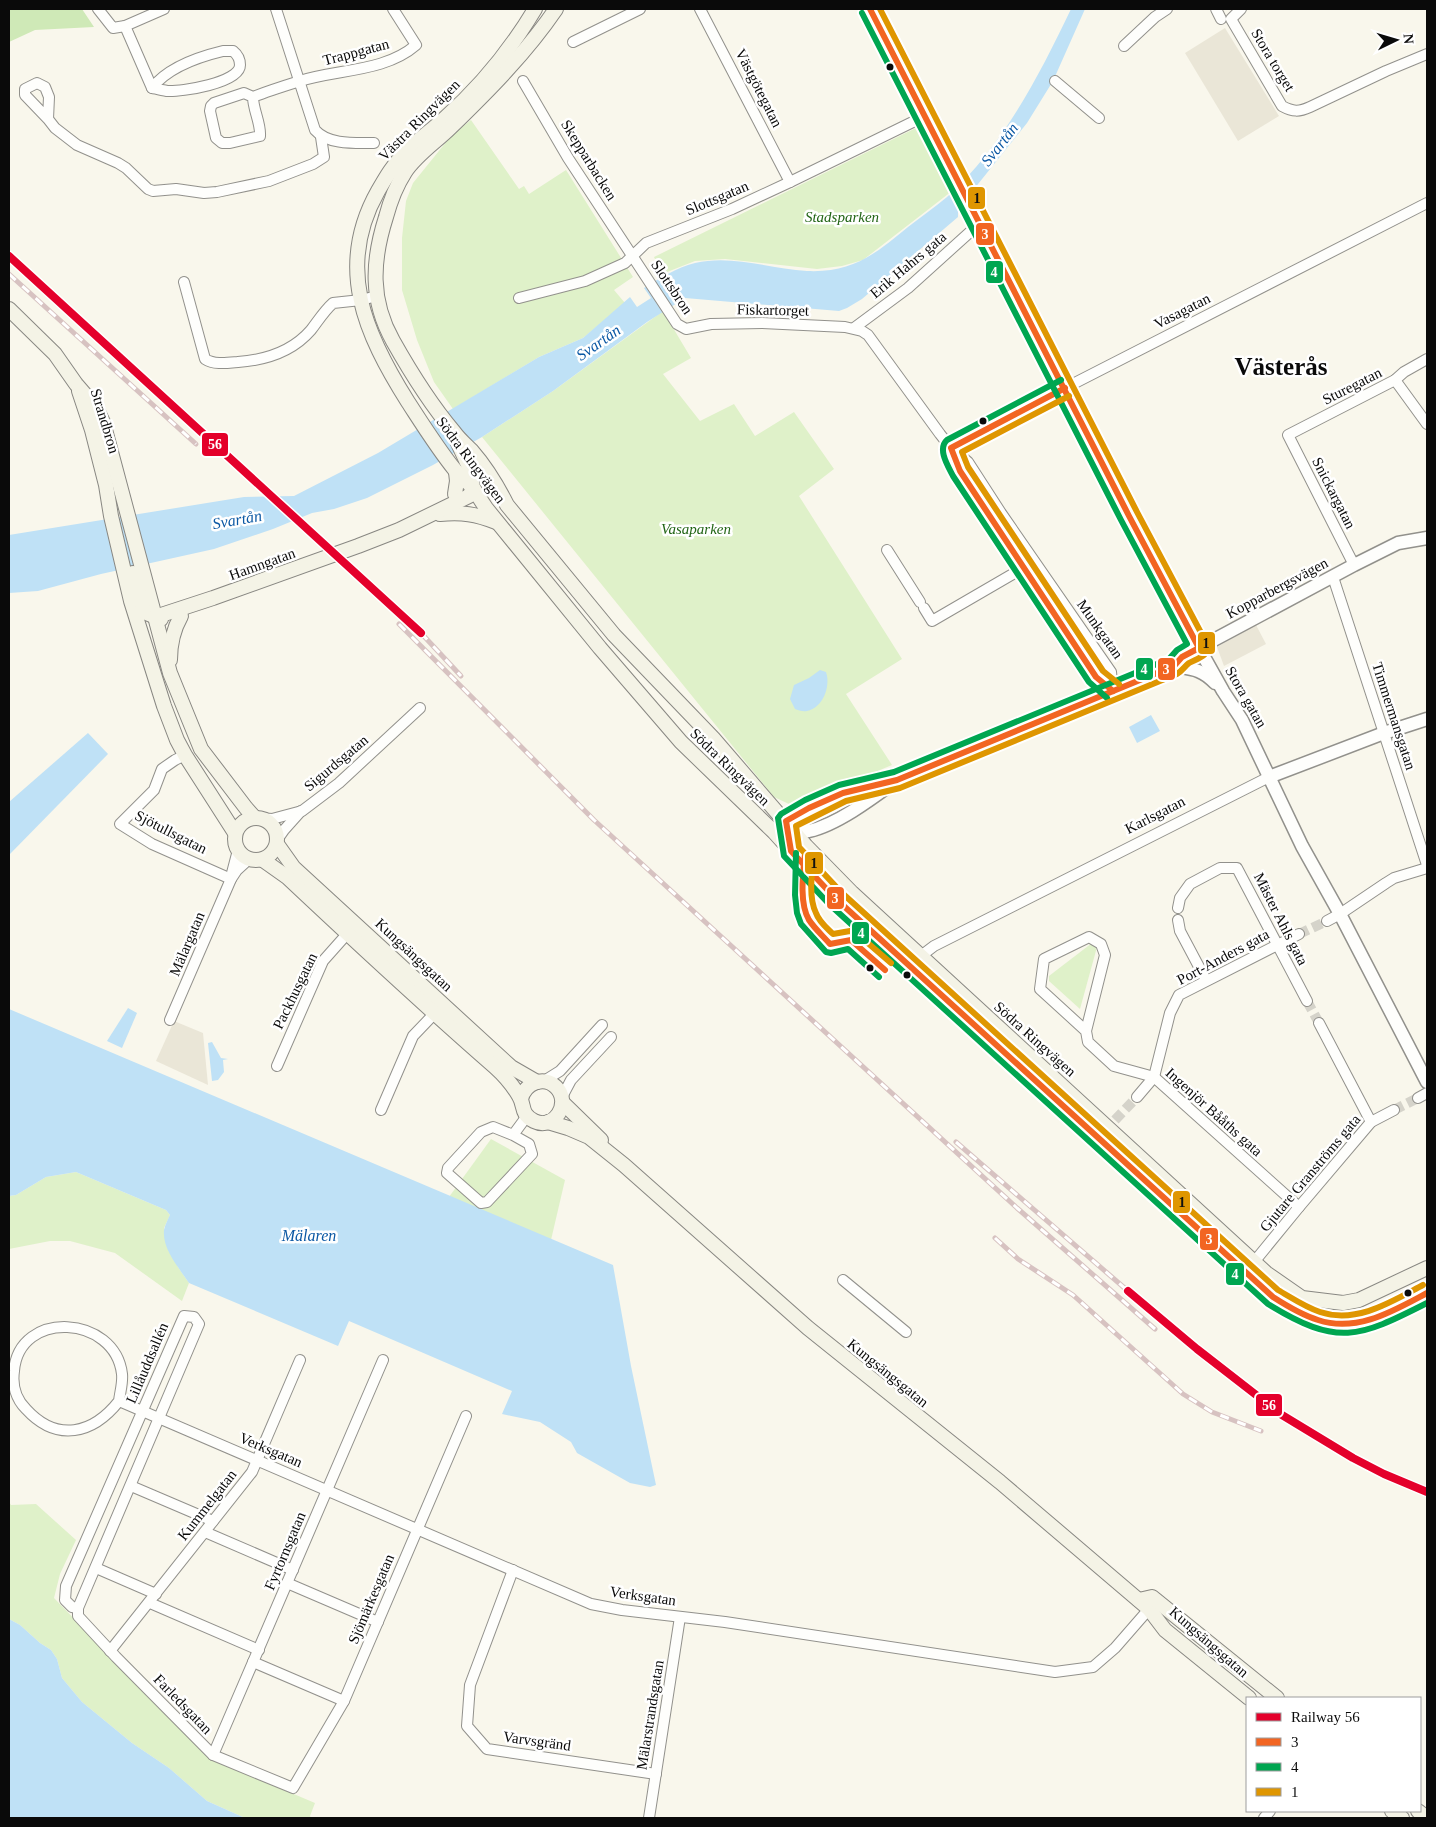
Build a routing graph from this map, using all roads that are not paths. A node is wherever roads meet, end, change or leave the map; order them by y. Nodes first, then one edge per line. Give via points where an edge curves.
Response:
1 (98, 9) edge
2 (164, 9) edge
3 (276, 9) edge
4 (393, 9) edge
5 (535, 9) edge
6 (556, 9) edge
7 (640, 9) edge
8 (700, 9) edge
9 (870, 9) edge
10 (1216, 9) edge
11 (1241, 9) edge
12 (1162, 10) edge
13 (1226, 19) junction
14 (125, 26) junction
15 (573, 42) dead end
16 (1124, 46) dead end
17 (1427, 54) edge
18 (300, 81) junction
19 (522, 81) dead end
20 (1055, 81) dead end
21 (152, 88) junction
22 (253, 97) junction
23 (925, 116) junction
24 (1100, 118) dead end
25 (48, 119) dead end
26 (320, 136) junction
27 (374, 143) dead end
28 (790, 182) junction
29 (1427, 203) edge
30 (980, 223) junction
31 (632, 254) junction
32 (184, 282) dead end
33 (376, 296) junction
34 (519, 298) dead end
35 (361, 300) junction
36 (9, 309) edge
37 (691, 328) joint
38 (854, 328) junction
39 (1427, 359) edge
40 (1395, 380) junction
41 (76, 384) junction
42 (1065, 388) junction
43 (1427, 424) edge
44 (1288, 435) joint
45 (951, 448) junction
46 (466, 450) junction
47 (453, 467) junction
48 (473, 488) junction
49 (455, 494) junction
50 (508, 505) junction
51 (434, 514) junction
52 (118, 515) junction
53 (498, 523) junction
54 (1427, 538) edge
55 (888, 550) dead end
56 (1035, 560) junction
57 (1354, 565) junction
58 (1024, 567) junction
59 (137, 577) junction
60 (1333, 577) junction
61 (183, 612) junction
62 (155, 617) junction
63 (1199, 648) junction
64 (1174, 666) junction
65 (152, 670) junction
66 (170, 673) junction
67 (1113, 691) junction
68 (1223, 691) junction
69 (420, 708) dead end
70 (1427, 719) edge
71 (1384, 733) junction
72 (201, 749) junction
73 (185, 755) junction
74 (1269, 777) junction
75 (897, 780) junction
76 (302, 810) junction
77 (257, 817) junction
78 (823, 826) junction
79 (785, 829) junction
80 (235, 833) junction
81 (277, 842) junction
82 (806, 846) junction
83 (238, 850) junction
84 (256, 860) junction
85 (1427, 867) edge
86 (231, 879) junction
87 (1178, 908) dead end
88 (1340, 914) junction
89 (1178, 920) dead end
90 (1327, 921) tunnel mouth
91 (348, 934) junction
92 (1300, 934) tunnel mouth
93 (1277, 945) junction
94 (920, 955) junction
95 (909, 965) junction
96 (1206, 980) junction
97 (1307, 1001) tunnel mouth
98 (434, 1014) junction
99 (170, 1020) dead end
100 (1318, 1023) tunnel mouth
101 (602, 1025) dead end
102 (1086, 1031) junction
103 (611, 1038) dead end
104 (277, 1066) dead end
105 (1154, 1077) junction
106 (540, 1082) junction
107 (1427, 1082) edge
108 (1137, 1097) tunnel mouth
109 (521, 1099) junction
110 (562, 1100) junction
111 (381, 1110) dead end
112 (1394, 1110) tunnel mouth
113 (527, 1116) junction
114 (548, 1122) junction
115 (1371, 1122) junction
116 (1108, 1129) junction
117 (513, 1134) junction
118 (624, 1165) junction
119 (1298, 1207) junction
120 (1250, 1268) junction
121 (1427, 1268) edge
122 (843, 1280) dead end
123 (1376, 1292) junction
124 (1427, 1293) edge
125 (1331, 1325) junction
126 (906, 1332) dead end
127 (300, 1360) dead end
128 (383, 1360) dead end
129 (119, 1400) junction
130 (142, 1411) junction
131 (466, 1416) dead end
132 (160, 1418) junction
133 (258, 1461) junction
134 (131, 1486) junction
135 (327, 1491) junction
136 (213, 1521) junction
137 (418, 1530) junction
138 (205, 1532) junction
139 (96, 1568) junction
140 (293, 1570) junction
141 (513, 1570) junction
142 (287, 1583) junction
143 (156, 1594) junction
144 (150, 1603) junction
145 (1144, 1604) junction
146 (78, 1608) junction
147 (680, 1617) junction
148 (378, 1622) junction
149 (259, 1650) junction
150 (110, 1651) junction
151 (253, 1662) junction
152 (1248, 1697) edge
153 (1276, 1697) edge
154 (344, 1701) junction
155 (213, 1755) junction
156 (656, 1774) junction
157 (293, 1788) joint
158 (649, 1818) edge

1 - 14 street via 113,28
2 - 14 street
3 - 18 street
4 - 18 street, Trappgatan via 416,45 391,60
5 - 35 main road, Västra Ringvägen via 482,80 389,171 371,204 359,239 357,282
6 - 33 main road, Västra Ringvägen via 510,68 405,172 393,195 381,233 374,276
7 - 15 street
8 - 28 street, Västgötegatan
9 - 23 street, Stora gatan
10 - 13 street, Stora torget
11 - 13 street
12 - 16 street
13 - 17 street, Stora torget via 1282,106 1294,111 1301,111
14 - 21 street
18 - 22 street, Trappgatan
18 - 26 street via 315,130
19 - 31 street, Skepparbacken
20 - 24 street
21 - 21 street via 158,80 194,60 223,51 233,51 239,58 238,72 219,82 168,91
22 - 22 street via 260,136 222,143 216,138 211,106 214,102 244,93
23 - 28 street, Slottsgatan
23 - 30 street, Stora gatan
25 - 26 street via 77,145 118,163 153,191 176,189 210,193 269,181 324,157
26 - 27 street via 330,140
28 - 31 street, Slottsgatan via 646,243
29 - 42 street, Vasagatan
30 - 38 street, Erik Hahrs gata via 908,288
30 - 42 street, Stora gatan
31 - 34 street, Slottsgatan via 624,263 585,281
31 - 37 street, Slottsbron via 677,324
32 - 35 street via 201,349 209,362 258,360 277,354 310,332 333,303
33 - 35 street
33 - 46 main road, Södra Ringvägen via 392,340
35 - 47 main road, Södra Ringvägen via 366,324 384,362
36 - 41 main road via 55,354
37 - 38 street, Fiskartorget via 711,324 762,323
38 - 45 street, Munkgatan via 872,339
39 - 40 street, Sturegatan
40 - 43 street
40 - 44 street, Sturegatan
41 - 52 main road, Strandbron
41 - 52 main road, Strandbron via 95,406 102,422
42 - 45 street, Vasagatan
42 - 63 street, Stora gatan
44 - 57 street, Snickargatan
45 - 56 street, Munkgatan via 968,462
45 - 58 street, Munkgatan via 960,472
46 - 48 main road
46 - 50 main road, Södra Ringvägen
47 - 48 main road, Södra Ringvägen
47 - 49 main road via 457,481
48 - 49 main road, Hamngatan
48 - 50 main road via 485,491
48 - 51 main road, Hamngatan via 469,496
48 - 53 main road, Södra Ringvägen
49 - 51 main road, Hamngatan
50 - 79 main road, Södra Ringvägen via 614,636 714,738
51 - 53 main road via 476,514
51 - 61 main road, Hamngatan
52 - 59 main road, Strandbron
52 - 59 main road, Strandbron
53 - 79 main road, Södra Ringvägen via 681,742
54 - 57 street, Kopparbergsvägen via 1398,543
55 - 58 street via 932,621
56 - 58 street
56 - 67 street, Munkgatan via 1111,672
57 - 60 street, Kopparbergsvägen
58 - 67 street, Munkgatan via 1096,677
59 - 61 main road via 158,600 180,604
59 - 62 main road via 144,612
59 - 65 main road, Strandbron via 137,624
60 - 63 street, Kopparbergsvägen
60 - 71 street, Timmermansgatan
61 - 62 main road, Hamngatan via 164,621
61 - 66 main road via 172,636
62 - 65 main road via 147,635
62 - 66 main road
63 - 64 street, Kopparbergsvägen via 1182,657
63 - 68 street, Stora gatan
64 - 67 street, Kopparbergsvägen
64 - 68 street via 1206,674
65 - 73 main road
66 - 72 main road
67 - 75 street, Kopparbergsvägen
68 - 74 street, Stora gatan via 1242,720
69 - 76 street, Sigurdsgatan via 339,783
70 - 71 street, Karlsgatan
71 - 74 street, Karlsgatan
71 - 85 street, Timmermansgatan
72 - 73 street, Sjötullsgatan
72 - 77 main road via 246,808
73 - 80 main road
73 - 86 street, Sjötullsgatan via 162,769 154,790 120,824 152,844
74 - 88 street, Stora gatan
74 - 94 street, Karlsgatan
75 - 78 street, Kopparbergsvägen via 860,807
75 - 79 street, Kopparbergsvägen via 843,793 809,808
76 - 77 street, Sigurdsgatan via 272,819
76 - 81 street
77 - 80 main road via 246,820
77 - 81 main road via 274,828
78 - 79 street, Kopparbergsvägen via 810,831
78 - 82 street, Kopparbergsvägen
79 - 82 main road, Södra Ringvägen
79 - 95 main road, Södra Ringvägen via 791,851 819,882
80 - 83 main road
81 - 84 main road via 274,852
81 - 106 main road, Kungsängsgatan via 294,868 511,1067
82 - 94 main road, Södra Ringvägen
83 - 84 main road
83 - 86 street, Mälargatan
84 - 86 street, Mälargatan via 236,870
84 - 91 main road, Kungsängsgatan via 287,877
85 - 88 street via 1394,878
86 - 99 street, Mälargatan
87 - 93 street, Mäster Ahls gata via 1180,898 1190,884 1220,868 1236,868
88 - 90 street
88 - 107 street, Stora gatan
89 - 96 street via 1180,931
91 - 98 main road, Kungsängsgatan
91 - 104 street, Packhusgatan via 323,961
92 - 93 street, Port-Anders gata
93 - 96 street, Port-Anders gata
93 - 97 street, Mäster Ahls gata
94 - 95 street, Karlsgatan
94 - 116 main road, Södra Ringvägen
95 - 116 main road, Södra Ringvägen
96 - 105 street, Port-Anders gata via 1179,995 1170,1013
98 - 109 main road, Kungsängsgatan via 508,1078
98 - 111 street via 413,1036
100 - 115 street
101 - 106 street via 560,1071
102 - 102 street, Ingenjör Bååths gata via 1040,988 1044,959 1089,937 1101,944 1105,955
102 - 105 street, Ingenjör Bååths gata via 1088,1042 1114,1066
103 - 110 street via 571,1080
105 - 108 street, Port-Anders gata
105 - 119 street, Ingenjör Bååths gata
106 - 109 main road via 526,1089
106 - 110 main road via 556,1087
109 - 113 main road
110 - 114 main road via 559,1114
110 - 118 main road, Kungsängsgatan
112 - 115 street, Gjutare Granströms gata
113 - 114 main road via 534,1121
113 - 117 street
114 - 118 main road, Kungsängsgatan via 589,1137
115 - 119 street, Gjutare Granströms gata
116 - 120 main road, Södra Ringvägen
117 - 117 street via 529,1144 532,1154 487,1202 481,1203 447,1173 480,1132 494,1127
118 - 145 main road, Kungsängsgatan via 808,1328 1000,1482
119 - 120 street, Gjutare Granströms gata
120 - 123 main road, Södra Ringvägen via 1266,1273 1302,1298 1343,1303
120 - 125 main road, Södra Ringvägen via 1273,1297 1290,1308
121 - 123 main road, Södra Ringvägen
122 - 126 street
123 - 125 main road via 1372,1302 1339,1313
124 - 125 main road, Södra Ringvägen via 1366,1323
127 - 133 street, Kummelgatan
128 - 135 street, Fyrtornsgatan
129 - 129 street via 102,1419 81,1429 62,1430 49,1426 22,1404 14,1390 14,1362 25,1344 42,1331 57,1326 85,1330 108,1345 117,1359 122,1374
129 - 130 street, Verksgatan
130 - 132 street, Verksgatan
130 - 132 street, Lillåuddsallén via 184,1316 194,1317 199,1324
130 - 146 street, Lillåuddsallén via 66,1586 65,1600
131 - 137 street, Sjömärkesgatan
132 - 133 street, Verksgatan
132 - 134 street, Lillåuddsallén
133 - 135 street, Verksgatan
133 - 136 street, Kummelgatan
134 - 136 street
134 - 139 street, Lillåuddsallén
135 - 137 street, Verksgatan
135 - 140 street, Fyrtornsgatan
136 - 138 street, Kummelgatan
137 - 141 street, Verksgatan
137 - 148 street, Sjömärkesgatan
138 - 140 street
138 - 143 street, Kummelgatan
139 - 143 street
139 - 146 street, Lillåuddsallén
140 - 142 street, Fyrtornsgatan
141 - 147 street, Verksgatan via 590,1604
141 - 156 street, Varvsgränd via 470,1685 467,1726 487,1749
142 - 148 street
142 - 149 street, Fyrtornsgatan
143 - 144 street, Kummelgatan
144 - 149 street
144 - 150 street, Kummelgatan
145 - 147 street, Verksgatan via 1115,1648 1093,1667 1055,1672
145 - 152 main road, Kungsängsgatan via 1165,1630
145 - 153 main road, Kungsängsgatan via 1152,1597
146 - 150 street, Farledsgatan via 78,1616
147 - 156 street, Mälarstrandsgatan
148 - 154 street, Sjömärkesgatan
149 - 151 street, Fyrtornsgatan
150 - 155 street, Farledsgatan
151 - 154 street
151 - 155 street, Fyrtornsgatan
154 - 157 street, Sjömärkesgatan
155 - 157 street, Farledsgatan
156 - 158 street, Mälarstrandsgatan

